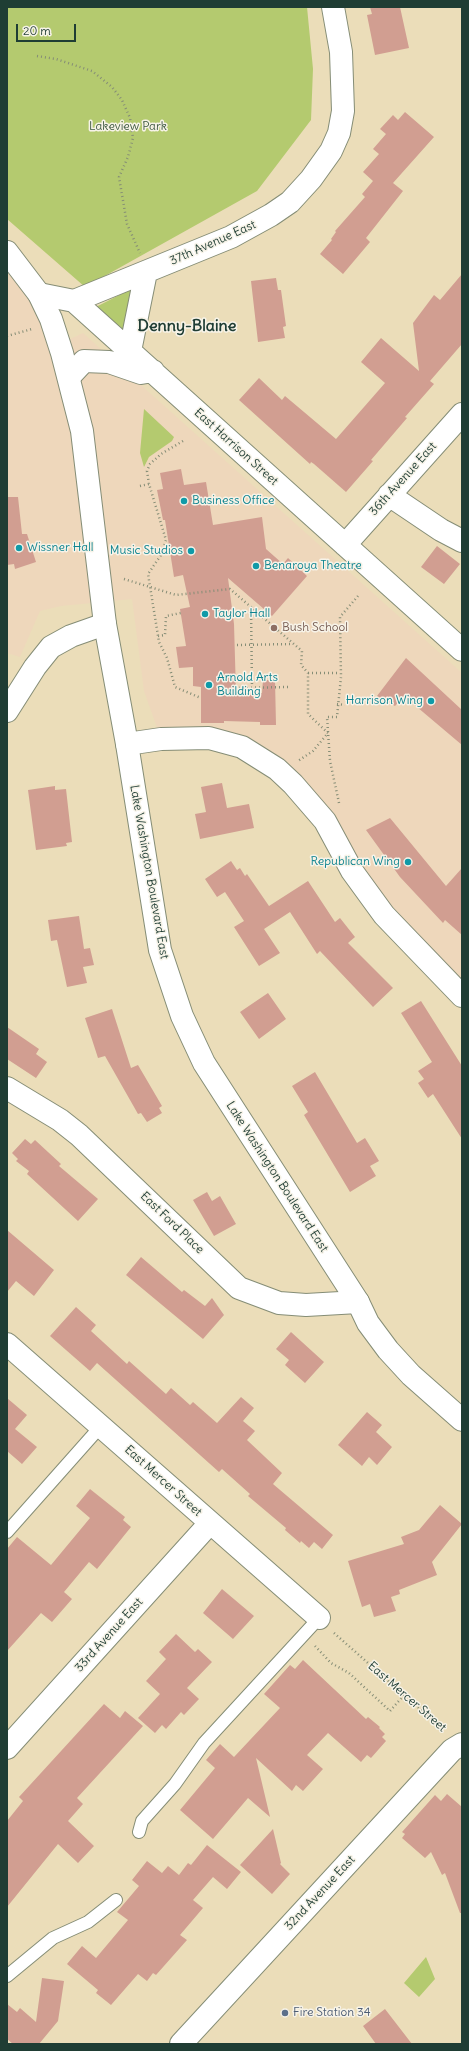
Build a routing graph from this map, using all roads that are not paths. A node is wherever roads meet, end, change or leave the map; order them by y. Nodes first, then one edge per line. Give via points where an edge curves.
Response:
1 (333, 7) edge
2 (7, 252) edge
3 (144, 265) junction
4 (39, 294) junction
5 (74, 301) junction
6 (130, 351) junction
7 (153, 371) junction
8 (69, 377) junction
9 (462, 414) edge
10 (389, 495) junction
11 (462, 541) edge
12 (345, 545) junction
13 (105, 624) junction
14 (462, 650) edge
15 (7, 711) edge
16 (127, 744) junction
17 (462, 996) edge
18 (7, 1088) edge
19 (358, 1302) junction
20 (7, 1344) edge
21 (462, 1420) edge
22 (101, 1426) junction
23 (210, 1523) junction
24 (7, 1532) edge
25 (324, 1623) joint
26 (456, 1739) edge
27 (7, 1748) edge
28 (139, 1832) dead end
29 (116, 1900) dead end
30 (7, 1976) edge
31 (181, 2044) edge

1 - 3 street, 37th Avenue East via 341,52 343,111 339,133 331,151 311,179 290,202 231,237
2 - 4 street, Lake Washington Boulevard East
3 - 5 street, 37th Avenue East
3 - 6 street
4 - 5 street
4 - 8 street, Lake Washington Boulevard East via 51,319
5 - 6 street, East Harrison Street
6 - 7 street, East Harrison Street
7 - 8 street via 140,373 109,362 84,361
7 - 12 street, East Harrison Street
8 - 13 street, Lake Washington Boulevard East via 82,431
9 - 10 street, 36th Avenue East
10 - 11 street
10 - 12 street, 36th Avenue East
12 - 14 street, East Harrison Street
13 - 15 street via 71,636 51,647
13 - 16 street, Lake Washington Boulevard East
16 - 17 street via 161,739 210,738 242,747 277,769 325,821 352,871 384,915
16 - 19 street, Lake Washington Boulevard East via 160,950 182,1016 204,1063
18 - 19 street, East Ford Place via 60,1120 78,1135 240,1288 279,1303 306,1305
19 - 21 street, Lake Washington Boulevard East via 368,1323 388,1350 411,1375
20 - 22 street, East Mercer Street
22 - 23 street, East Mercer Street
22 - 24 lane
23 - 25 street, East Mercer Street
23 - 27 street, 33rd Avenue East
25 - 28 lane via 204,1743 175,1784 142,1820
26 - 31 street, 32nd Avenue East via 452,1750
29 - 30 lane via 88,1922 52,1938

